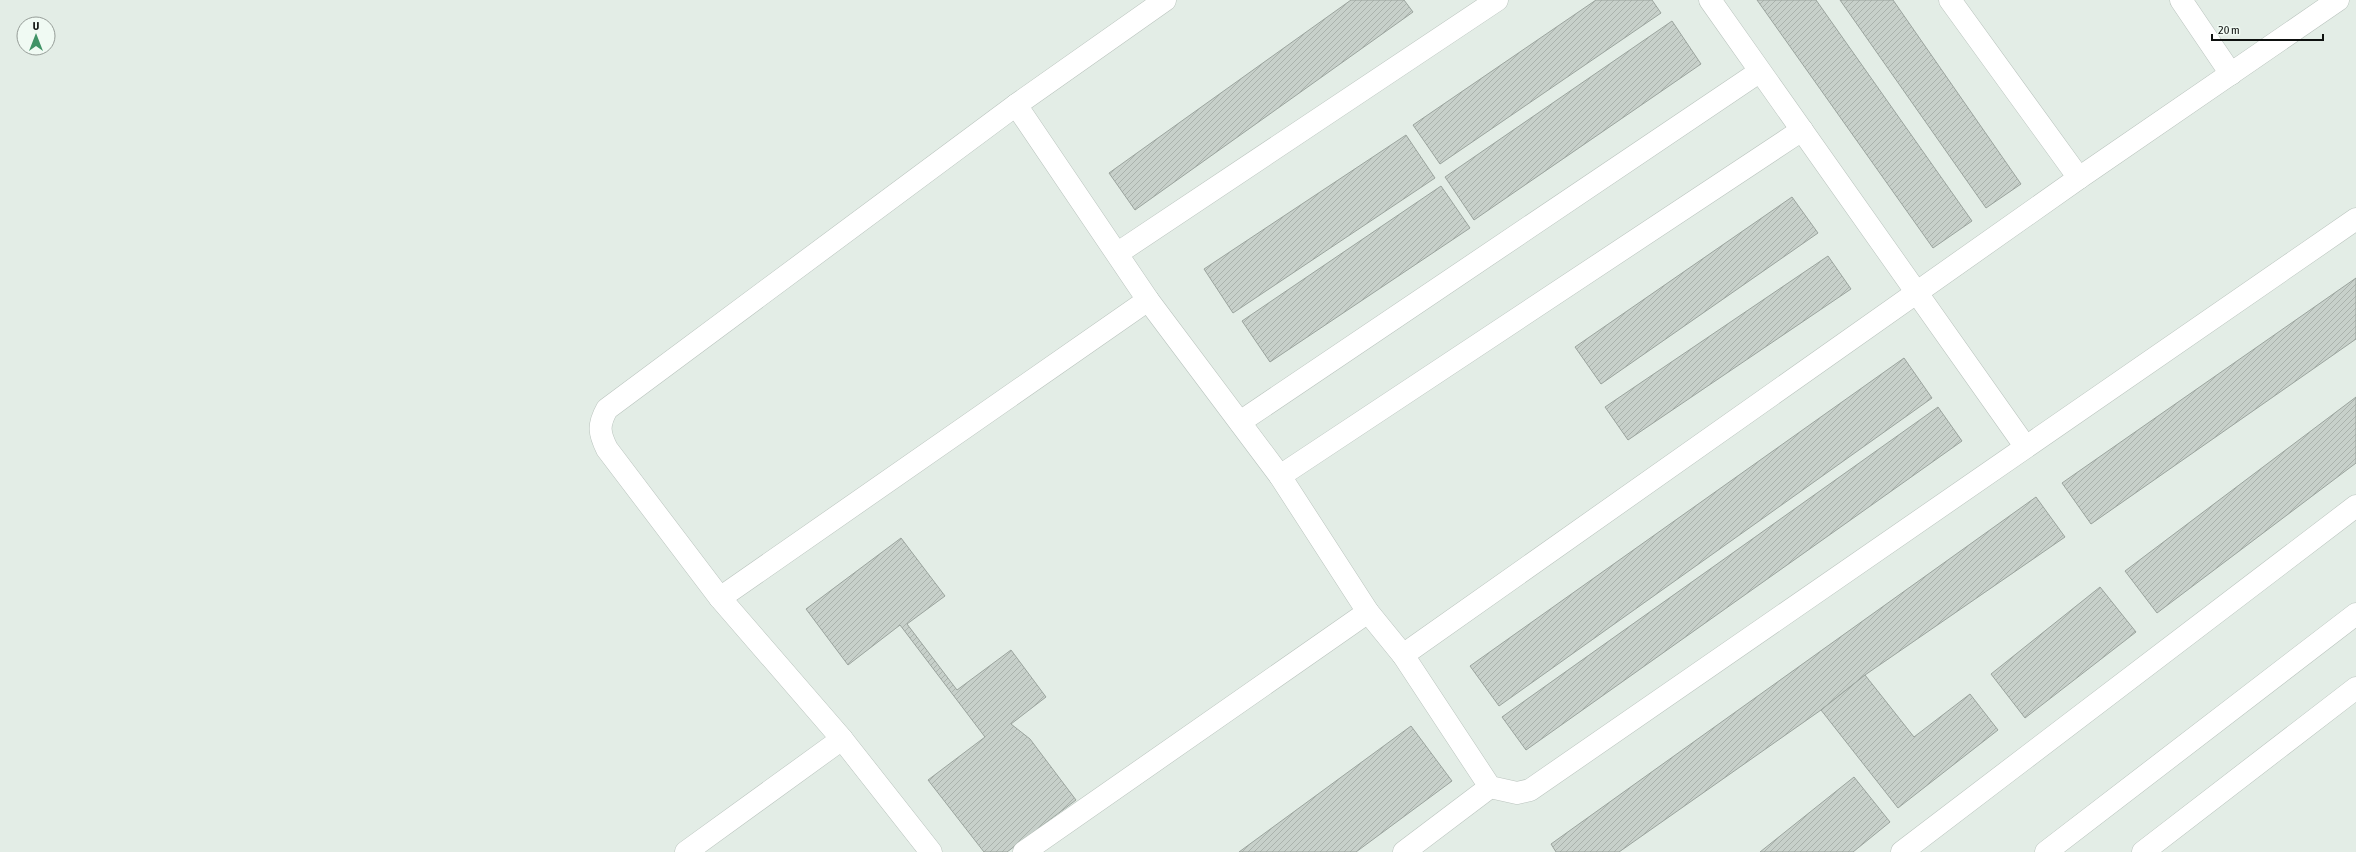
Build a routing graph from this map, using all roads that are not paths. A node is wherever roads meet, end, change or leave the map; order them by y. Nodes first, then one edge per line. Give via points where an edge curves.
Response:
1 (1164, 0) edge
2 (1497, 0) edge
3 (1710, 0) edge
4 (1950, 0) edge
5 (2180, 0) edge
6 (2338, 0) edge
7 (1759, 72) junction
8 (2231, 74) junction
9 (1016, 105) junction
10 (1802, 130) junction
11 (2079, 178) junction
12 (2356, 219) edge
13 (1118, 253) junction
14 (1917, 294) junction
15 (1148, 300) junction
16 (1240, 422) junction
17 (2025, 446) junction
18 (1280, 476) junction
19 (2356, 506) edge
20 (720, 598) junction
21 (1368, 612) junction
22 (2356, 614) edge
23 (1403, 655) junction
24 (2356, 688) edge
25 (842, 739) junction
26 (1490, 787) junction
27 (686, 852) edge
28 (932, 852) edge
29 (1024, 852) edge
30 (1404, 852) edge
31 (1902, 852) edge
32 (2046, 852) edge
33 (2143, 852) edge

1 - 9 street
2 - 13 street
3 - 7 street
4 - 11 street
5 - 8 street
6 - 8 street
7 - 10 street
7 - 16 street
8 - 11 street
9 - 13 street
9 - 20 street via 607,409 600,427 600,434 607,449
10 - 14 street
10 - 18 street
11 - 14 street
12 - 17 street
13 - 15 street
14 - 17 street
14 - 23 street
15 - 16 street
15 - 20 street
16 - 18 street
17 - 26 street via 1530,790 1517,793
18 - 21 street
19 - 31 street
20 - 25 street
21 - 23 street
21 - 29 street
22 - 32 street
23 - 26 street
24 - 33 street
25 - 27 street
25 - 28 street
26 - 30 street

